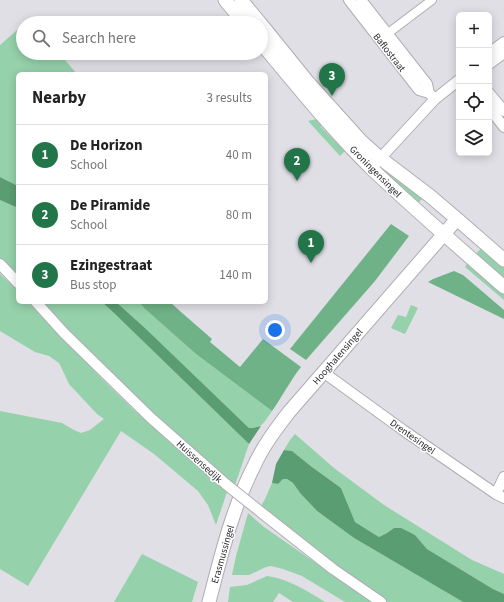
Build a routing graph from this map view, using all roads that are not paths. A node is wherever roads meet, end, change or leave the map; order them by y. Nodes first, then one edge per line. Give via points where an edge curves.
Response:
1 (225, 0) edge
2 (241, 0) edge
3 (349, 0) edge
4 (362, 0) edge
5 (432, 0) edge
6 (238, 16) edge
7 (254, 16) edge
8 (268, 34) edge
9 (387, 34) junction
10 (504, 42) edge
11 (268, 51) edge
12 (492, 51) edge
13 (504, 53) edge
14 (492, 62) edge
15 (456, 82) edge
16 (432, 96) junction
17 (492, 97) edge
18 (492, 112) edge
19 (504, 112) edge
20 (504, 127) edge
21 (376, 163) junction
22 (457, 219) junction
23 (444, 234) junction
24 (504, 260) edge
25 (0, 264) edge
26 (16, 281) edge
27 (504, 286) edge
28 (38, 304) edge
29 (323, 372) junction
30 (504, 478) edge
31 (500, 496) edge
32 (236, 505) joint
33 (209, 602) edge
34 (381, 602) edge

1 - 6 street
2 - 7 street, Groningensingel
3 - 16 street, Baflostraat via 419,90
4 - 9 street
5 - 9 street
8 - 21 street, Groningensingel via 361,140
9 - 16 street via 426,84
10 - 12 street
11 - 21 street, Groningensingel via 316,109
13 - 14 street
15 - 16 street
16 - 21 street
17 - 19 street
18 - 20 street
21 - 22 street, Groningensingel via 430,196
21 - 23 street, Groningensingel via 417,211
22 - 23 street, Hooghalensingel
22 - 24 street, Groningensingel
23 - 27 street, Groningensingel
23 - 29 street, Hooghalensingel
25 - 26 street
28 - 34 street, Huissensedijk, bridge via 151,418 227,484 333,569
29 - 31 street, Drentesingel
29 - 32 street, Hooghalensingel via 270,437
30 - 31 street
32 - 33 street, Erasmussingel

